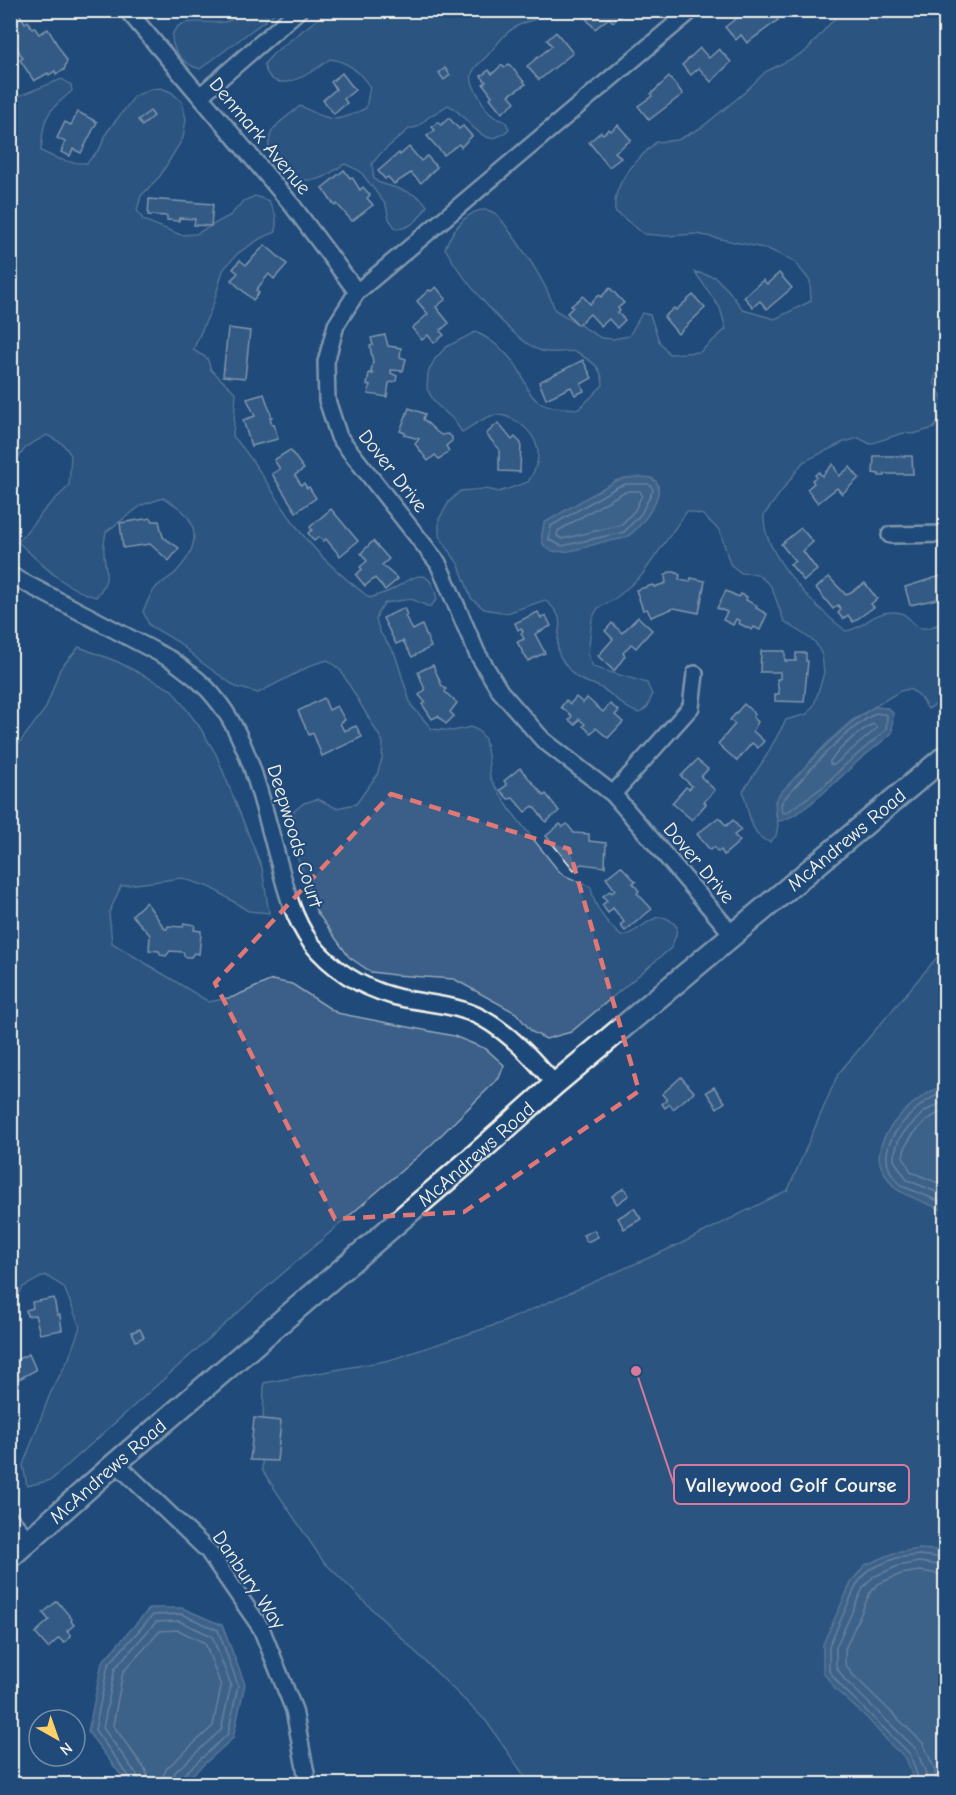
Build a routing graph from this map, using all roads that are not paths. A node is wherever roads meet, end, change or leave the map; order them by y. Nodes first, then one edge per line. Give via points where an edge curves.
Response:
1 (127, 10) edge
2 (299, 10) edge
3 (692, 10) edge
4 (200, 96) junction
5 (357, 292) junction
6 (945, 534) edge
7 (890, 535) dead end
8 (10, 575) edge
9 (695, 674) dead end
10 (945, 756) edge
11 (613, 794) junction
12 (733, 935) junction
13 (555, 1084) junction
14 (116, 1463) junction
15 (10, 1519) edge
16 (29, 1540) junction
17 (10, 1557) edge
18 (308, 1785) edge

1 - 4 street, Denmark Avenue
2 - 4 street
3 - 5 street, Dover Drive
4 - 5 street, Denmark Avenue via 292,205
5 - 11 street, Dover Drive via 336,325 326,362 327,400 339,437 438,563 477,653 500,691 543,740
6 - 7 street
8 - 13 street, Deepwoods Court via 172,660 217,699 250,759 296,917 311,942 334,967 360,984 394,997 480,1016 506,1033
9 - 11 street via 691,706
10 - 12 main road, McAndrews Road
11 - 12 street, Dover Drive
12 - 13 main road, McAndrews Road
13 - 14 main road, McAndrews Road
14 - 16 main road, McAndrews Road
14 - 18 street, Danbury Way via 208,1551 261,1628 294,1710
15 - 16 street
16 - 17 main road, McAndrews Road

